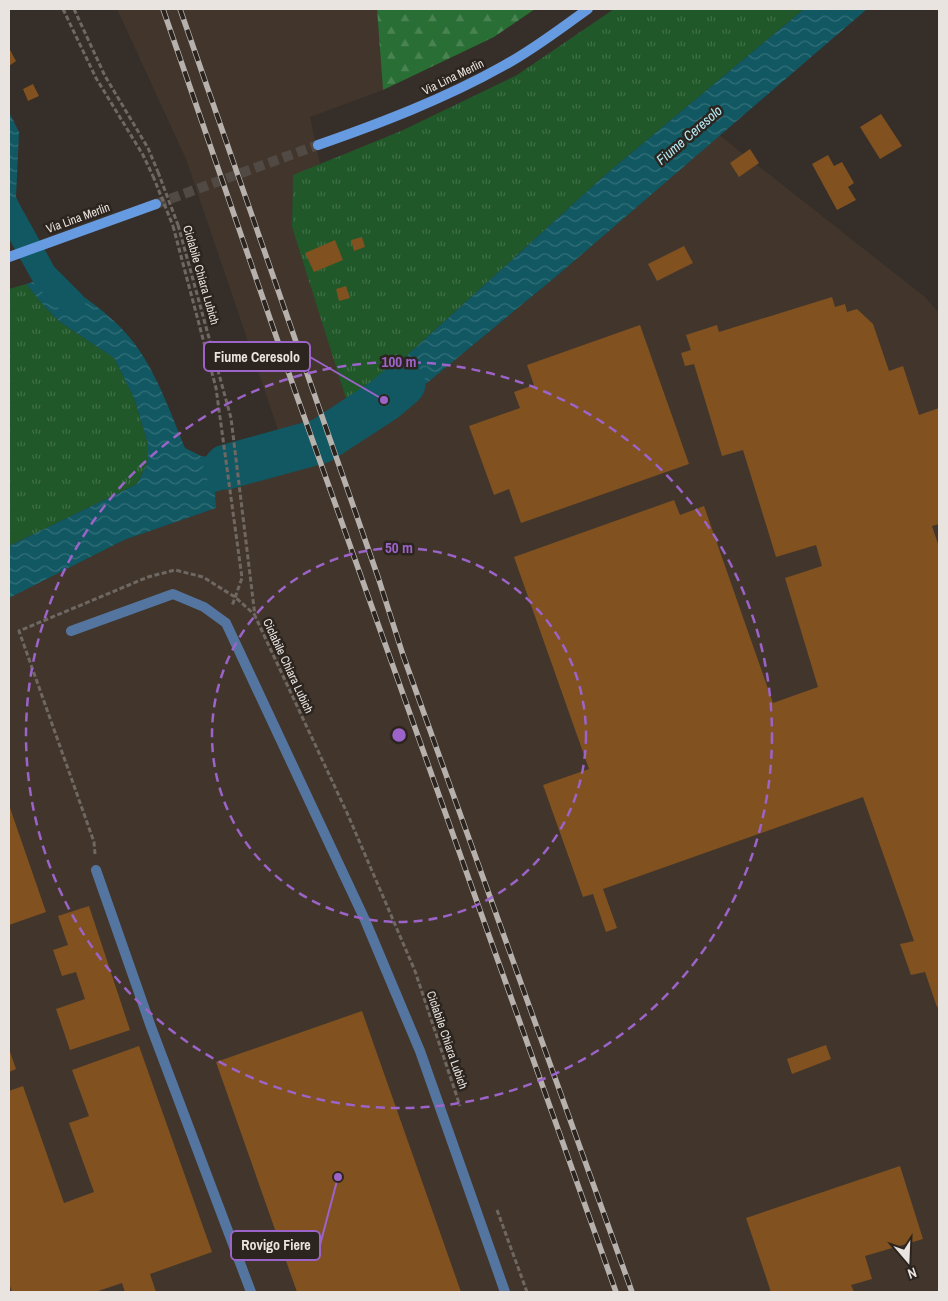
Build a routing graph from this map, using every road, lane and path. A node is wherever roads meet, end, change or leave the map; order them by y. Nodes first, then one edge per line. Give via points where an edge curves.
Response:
1 (64, 9) edge
2 (74, 9) edge
3 (588, 9) edge
4 (318, 145) tunnel mouth
5 (156, 204) tunnel mouth
6 (9, 257) edge
7 (38, 622) dead end
8 (226, 623) junction
9 (71, 631) dead end
10 (96, 870) joint
11 (463, 1113) dead end
12 (495, 1203) dead end
13 (251, 1292) edge
14 (505, 1292) edge
15 (527, 1292) edge

1 - 8 path, bridge via 96,78 153,176 173,226 216,388 242,578
2 - 11 path, Ciclabile Chiara Lubich, bridge via 105,76 148,148 178,225 231,418 255,616 348,815 415,971
3 - 4 main road, Via Lina Merlin via 505,66 371,127
5 - 6 main road, Via Lina Merlin
7 - 10 path via 19,631 94,842
8 - 9 lane via 204,607 173,594
8 - 14 lane via 365,920 420,1051
10 - 13 lane via 151,1027
12 - 15 path

